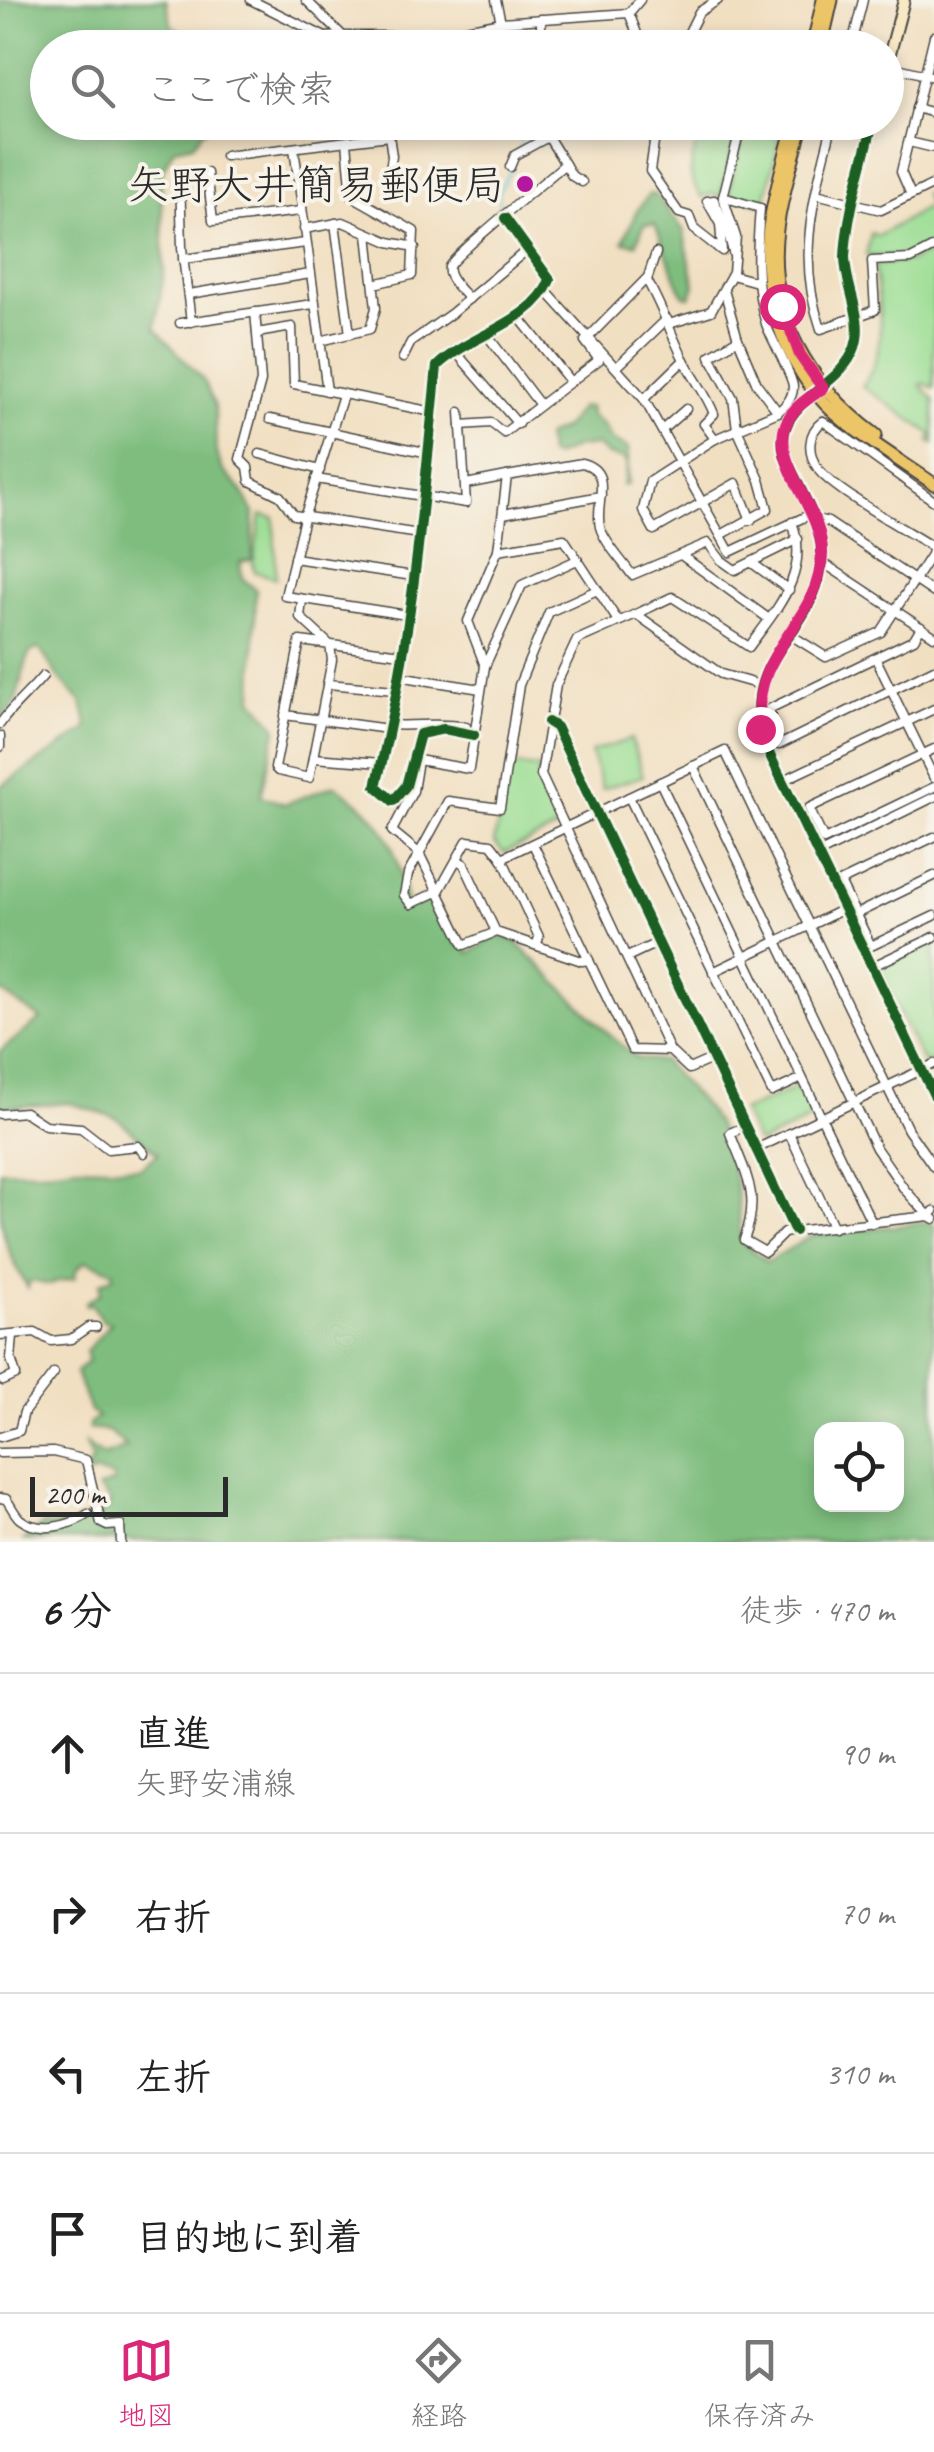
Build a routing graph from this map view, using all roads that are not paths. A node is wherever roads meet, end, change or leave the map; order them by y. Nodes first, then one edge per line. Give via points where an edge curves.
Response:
1 (251, 0) edge
2 (306, 0) edge
3 (496, 0) edge
4 (640, 0) edge
5 (718, 0) edge
6 (823, 0) edge
7 (832, 0) edge
8 (863, 0) edge
9 (904, 0) edge
10 (629, 12) junction
11 (541, 20) junction
12 (501, 22) junction
13 (311, 30) edge
14 (337, 30) edge
15 (461, 30) edge
16 (542, 30) edge
17 (636, 30) edge
18 (690, 30) edge
19 (816, 30) edge
20 (825, 30) edge
21 (856, 30) edge
22 (896, 30) edge
23 (934, 39) edge
24 (904, 70) edge
25 (929, 76) edge
26 (916, 108) junction
27 (934, 113) edge
28 (361, 140) edge
29 (390, 140) edge
30 (544, 140) edge
31 (552, 140) edge
32 (654, 140) edge
33 (737, 140) edge
34 (790, 140) edge
35 (798, 140) edge
36 (829, 140) edge
37 (870, 140) edge
38 (346, 142) junction
39 (908, 142) junction
40 (294, 148) junction
41 (934, 148) edge
42 (225, 156) dead end
43 (565, 164) junction
44 (510, 166) dead end
45 (582, 182) dead end
46 (388, 184) dead end
47 (934, 184) edge
48 (816, 194) junction
49 (912, 195) junction
50 (723, 197) junction
51 (854, 204) junction
52 (301, 211) junction
53 (505, 218) junction
54 (335, 223) junction
55 (304, 228) junction
56 (368, 234) junction
57 (306, 242) junction
58 (415, 247) junction
59 (934, 248) edge
60 (528, 249) junction
61 (656, 254) dead end
62 (734, 256) junction
63 (183, 259) junction
64 (310, 274) junction
65 (732, 275) junction
66 (647, 280) junction
67 (757, 282) junction
68 (374, 284) junction
69 (724, 290) junction
70 (546, 291) junction
71 (188, 294) junction
72 (469, 299) junction
73 (314, 304) junction
74 (255, 312) junction
75 (518, 316) junction
76 (856, 316) junction
77 (668, 321) junction
78 (191, 322) junction
79 (180, 323) dead end
80 (257, 332) junction
81 (350, 334) junction
82 (487, 335) junction
83 (589, 337) junction
84 (738, 339) junction
85 (320, 341) junction
86 (454, 350) junction
87 (403, 358) dead end
88 (684, 360) junction
89 (617, 367) junction
90 (570, 380) junction
91 (820, 390) junction
92 (327, 391) junction
93 (343, 394) junction
94 (644, 399) junction
95 (540, 405) junction
96 (686, 409) dead end
97 (432, 412) junction
98 (460, 412) dead end
99 (778, 412) junction
100 (270, 419) dead end
101 (518, 424) junction
102 (461, 426) junction
103 (737, 429) junction
104 (662, 430) junction
105 (331, 432) junction
106 (715, 439) junction
107 (428, 453) junction
108 (260, 454) dead end
109 (682, 463) junction
110 (318, 475) junction
111 (508, 476) junction
112 (934, 476) edge
113 (466, 484) junction
114 (934, 484) edge
115 (424, 495) junction
116 (601, 496) junction
117 (934, 501) edge
118 (702, 502) junction
119 (503, 514) junction
120 (814, 516) junction
121 (304, 518) junction
122 (752, 520) junction
123 (792, 522) junction
124 (419, 534) junction
125 (721, 535) junction
126 (798, 539) junction
127 (934, 549) edge
128 (498, 550) junction
129 (681, 555) junction
130 (294, 558) junction
131 (577, 560) junction
132 (752, 563) junction
133 (822, 564) junction
134 (413, 576) junction
135 (914, 580) junction
136 (596, 590) junction
137 (789, 590) junction
138 (934, 593) edge
139 (302, 600) junction
140 (895, 610) junction
141 (636, 614) junction
142 (407, 615) junction
143 (769, 620) junction
144 (618, 621) junction
145 (921, 627) junction
146 (789, 634) junction
147 (934, 636) edge
148 (330, 645) junction
149 (402, 654) junction
150 (876, 659) junction
151 (485, 666) junction
152 (934, 670) edge
153 (43, 676) dead end
154 (398, 676) junction
155 (328, 684) junction
156 (760, 685) junction
157 (481, 689) junction
158 (395, 690) junction
159 (891, 690) junction
160 (934, 709) edge
161 (285, 715) junction
162 (321, 722) junction
163 (548, 722) junction
164 (907, 722) junction
165 (0, 724) edge
166 (388, 727) junction
167 (466, 727) dead end
168 (474, 735) junction
169 (0, 736) edge
170 (0, 748) edge
171 (934, 748) edge
172 (922, 754) junction
173 (313, 758) junction
174 (382, 763) junction
175 (693, 766) junction
176 (934, 778) edge
177 (782, 781) junction
178 (660, 782) junction
179 (934, 788) edge
180 (629, 797) junction
181 (934, 797) edge
182 (597, 812) junction
183 (564, 828) junction
184 (934, 837) edge
185 (533, 844) junction
186 (418, 853) junction
187 (818, 854) junction
188 (502, 858) junction
189 (457, 860) junction
190 (934, 876) edge
191 (439, 891) junction
192 (844, 909) junction
193 (856, 914) junction
194 (934, 916) edge
195 (808, 926) junction
196 (496, 932) junction
197 (934, 936) edge
198 (776, 941) junction
199 (659, 942) junction
200 (537, 944) junction
201 (743, 956) junction
202 (627, 957) junction
203 (589, 960) junction
204 (871, 967) junction
205 (712, 972) junction
206 (670, 1051) junction
207 (714, 1058) junction
208 (934, 1064) edge
209 (921, 1070) junction
210 (802, 1078) junction
211 (886, 1086) junction
212 (934, 1095) edge
213 (852, 1102) junction
214 (0, 1114) edge
215 (820, 1118) junction
216 (746, 1126) junction
217 (788, 1133) junction
218 (756, 1148) junction
219 (144, 1153) dead end
220 (934, 1167) edge
221 (932, 1216) edge
222 (872, 1223) junction
223 (834, 1228) junction
224 (795, 1230) junction
225 (96, 1327) dead end
226 (0, 1335) edge
227 (13, 1336) junction
228 (54, 1373) dead end
229 (3, 1381) dead end
230 (0, 1437) edge
231 (0, 1453) edge
232 (0, 1498) edge
233 (88, 1514) dead end
234 (121, 1542) edge

1 - 13 street
2 - 14 street
3 - 12 street
4 - 10 street
5 - 18 street via 699,12
6 - 19 main road
7 - 20 main road
8 - 21 street
9 - 22 street
10 - 11 street
10 - 17 street
11 - 12 street
11 - 16 street
12 - 15 street
23 - 25 street
24 - 25 street
25 - 26 street
26 - 27 street
26 - 39 street
28 - 38 street
29 - 46 street
30 - 44 street via 518,152
31 - 43 street
32 - 62 street via 650,171 694,229 722,251 720,224 707,201 714,200
33 - 50 street
34 - 91 main road via 769,226 768,280 787,346
35 - 91 main road via 780,214 776,266 790,331
36 - 48 street
37 - 51 street
38 - 40 street
38 - 58 street via 352,196 414,230
39 - 41 street
39 - 49 street via 901,172
40 - 42 street
40 - 52 street
43 - 45 street
43 - 53 street
47 - 49 street
48 - 51 street
48 - 76 street via 806,248 811,301 821,329
49 - 51 street via 881,210
50 - 62 street via 736,237
50 - 67 street via 760,208
51 - 76 street via 845,262
52 - 55 street
52 - 63 street via 212,221 207,173 180,174
53 - 60 street
53 - 72 street via 459,251 449,267
54 - 55 street
54 - 56 street
54 - 81 street
55 - 57 street
56 - 58 street
56 - 68 street
57 - 63 street
57 - 64 street
58 - 68 street via 412,275
59 - 76 street via 912,259 872,261 876,308
60 - 70 street via 550,280
60 - 72 street
61 - 66 street
62 - 65 street
63 - 71 street
64 - 71 street
64 - 73 street
65 - 67 street
65 - 69 street
66 - 77 street
66 - 83 street
67 - 99 street via 766,326 794,383 792,398
68 - 81 street via 370,329
69 - 77 street via 711,312
69 - 84 street
70 - 75 street
70 - 83 street
71 - 78 street
72 - 87 street via 412,342
73 - 74 street
73 - 85 street
74 - 78 street
74 - 80 street
75 - 82 street
75 - 90 street
76 - 91 street via 855,348
77 - 88 street
77 - 89 street
78 - 79 street
80 - 92 street via 292,327 294,384
80 - 121 street via 261,381 241,463 250,481
81 - 85 street
82 - 86 street
82 - 95 street
83 - 89 street
83 - 90 street via 585,341 599,360
84 - 99 street
84 - 103 street via 710,356 733,398
85 - 92 street
86 - 97 street via 437,366
86 - 101 street
88 - 94 street
88 - 106 street via 705,391 714,414 704,424
89 - 94 street
90 - 95 street
91 - 112 main road
91 - 114 main road via 845,422
91 - 120 street via 790,416 783,445
92 - 93 street
93 - 97 street
93 - 105 street
94 - 104 street
95 - 101 street
96 - 104 street
97 - 107 street
98 - 102 street
99 - 103 street
100 - 105 street
101 - 102 street via 504,434 491,423
102 - 113 street
103 - 106 street
103 - 122 street via 768,509
104 - 109 street
105 - 107 street
105 - 110 street
106 - 109 street
107 - 115 street
108 - 110 street
109 - 118 street
109 - 118 street via 650,481 643,510 654,530
110 - 115 street
110 - 121 street
111 - 113 street
111 - 116 street via 582,463 602,477
111 - 119 street
113 - 115 street via 466,503
115 - 124 street
116 - 119 street
116 - 129 street via 600,528 632,575
117 - 127 street via 823,421 812,433 811,456 827,479
118 - 122 street via 736,483
118 - 125 street
119 - 128 street
120 - 123 street
120 - 133 street
120 - 135 street
121 - 124 street
121 - 130 street
122 - 125 street
123 - 125 street via 730,552
123 - 126 street
124 - 134 street
126 - 132 street
126 - 137 street
127 - 135 street
128 - 131 street via 564,539
128 - 151 street via 468,621
129 - 132 street via 708,543 735,570
129 - 143 street
130 - 134 street
130 - 139 street via 285,596
131 - 136 street
131 - 151 street via 522,585
132 - 137 street
133 - 140 street
133 - 146 street via 815,592
134 - 142 street
135 - 138 street
135 - 140 street
136 - 144 street
136 - 186 street via 550,612 519,685 500,808 448,802
137 - 143 street
139 - 142 street
139 - 148 street via 300,616
140 - 145 street
140 - 146 street via 881,632 826,657
141 - 143 street via 672,597 749,648
141 - 144 street
141 - 156 street via 721,674
142 - 149 street
144 - 163 street via 577,640
145 - 147 street
145 - 150 street via 914,639
146 - 156 street
148 - 149 street
148 - 155 street
148 - 161 street via 300,641
149 - 154 street
150 - 159 street
150 - 159 street via 769,709 778,745
151 - 157 street
152 - 159 street
153 - 165 street
154 - 157 street
154 - 158 street
155 - 158 street
155 - 162 street
156 - 177 street via 760,729
157 - 168 street
158 - 166 street
159 - 164 street
160 - 164 street
161 - 162 street
161 - 173 street via 275,768 309,778
162 - 166 street
162 - 173 street
163 - 182 street
163 - 183 street via 540,776
164 - 172 street
164 - 177 street
166 - 167 street
166 - 174 street
168 - 174 street via 444,729 420,734 406,786 393,800 376,786
168 - 186 street via 469,769 418,760 412,792 392,831
169 - 170 street
171 - 172 street
172 - 176 street
172 - 179 street via 808,808 824,840
173 - 174 street
175 - 178 street
175 - 195 street via 725,751
175 - 198 street
177 - 187 street
178 - 180 street
178 - 201 street
180 - 182 street
180 - 205 street
181 - 187 street
182 - 183 street
182 - 199 street
183 - 185 street
183 - 202 street
184 - 193 street via 840,882
185 - 188 street
185 - 203 street
186 - 191 street
186 - 191 street via 404,895 411,904
187 - 192 street
188 - 189 street via 491,844 467,841
188 - 200 street
189 - 191 street
189 - 196 street
190 - 193 street
191 - 196 street via 464,945
192 - 195 street
192 - 204 street
193 - 194 street via 871,946
195 - 198 street
195 - 211 street
196 - 200 street
197 - 204 street
198 - 201 street
198 - 213 street
199 - 202 street
199 - 207 street
200 - 203 street
201 - 205 street
201 - 210 street
202 - 206 street
203 - 206 street via 632,1050
204 - 209 street
205 - 210 street via 772,1092
206 - 207 street via 689,1069
207 - 216 street
208 - 209 street
209 - 211 street
209 - 212 street
210 - 215 street
211 - 213 street
211 - 220 street
213 - 215 street
213 - 221 street via 890,1170
214 - 219 street via 25,1112 45,1126 80,1128 108,1149 138,1146
215 - 217 street
215 - 222 street
216 - 218 street
216 - 224 street via 730,1133 754,1213 744,1240 765,1252
217 - 218 street
217 - 223 street
218 - 224 street
221 - 222 street
222 - 223 street
223 - 224 street
225 - 227 street via 71,1339 51,1341 35,1332
226 - 227 street
227 - 229 street via 16,1374
228 - 230 street via 24,1412 19,1431
231 - 234 street via 53,1452 86,1460 101,1523 120,1525
232 - 233 street via 19,1519 39,1528

